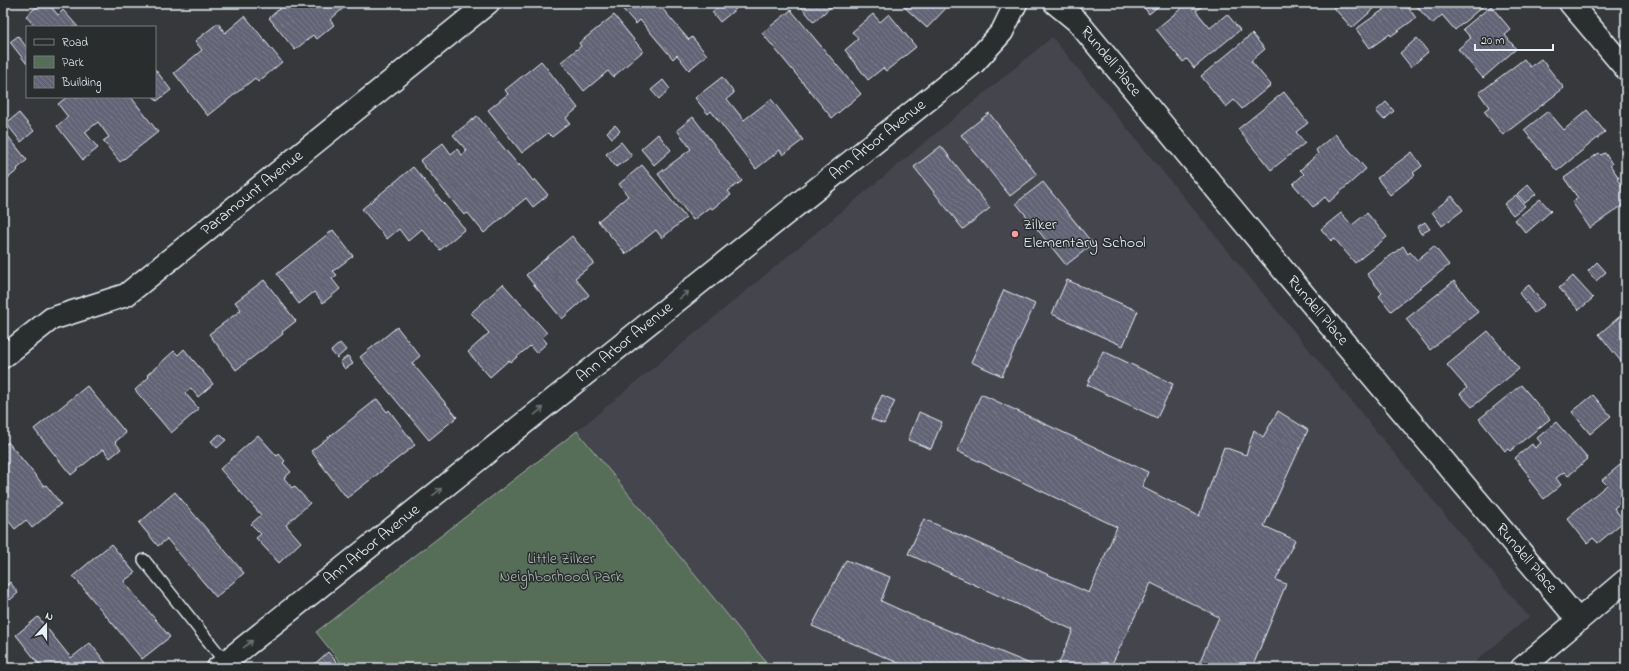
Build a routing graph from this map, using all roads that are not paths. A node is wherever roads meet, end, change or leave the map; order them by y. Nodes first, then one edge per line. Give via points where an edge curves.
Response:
1 (488, 3) edge
2 (1016, 3) edge
3 (1055, 3) edge
4 (1570, 3) edge
5 (1626, 69) edge
6 (3, 357) edge
7 (144, 560) dead end
8 (1626, 580) edge
9 (1578, 620) junction
10 (222, 665) edge
11 (1522, 668) edge

1 - 6 street, Paramount Avenue via 126,295 51,319
10 -> 2 street, Ann Arbor Avenue via 974,63 1002,32
3 - 9 street, Rundell Place via 1077,21
4 - 5 street
7 - 10 lane
8 - 9 street
9 - 11 street

